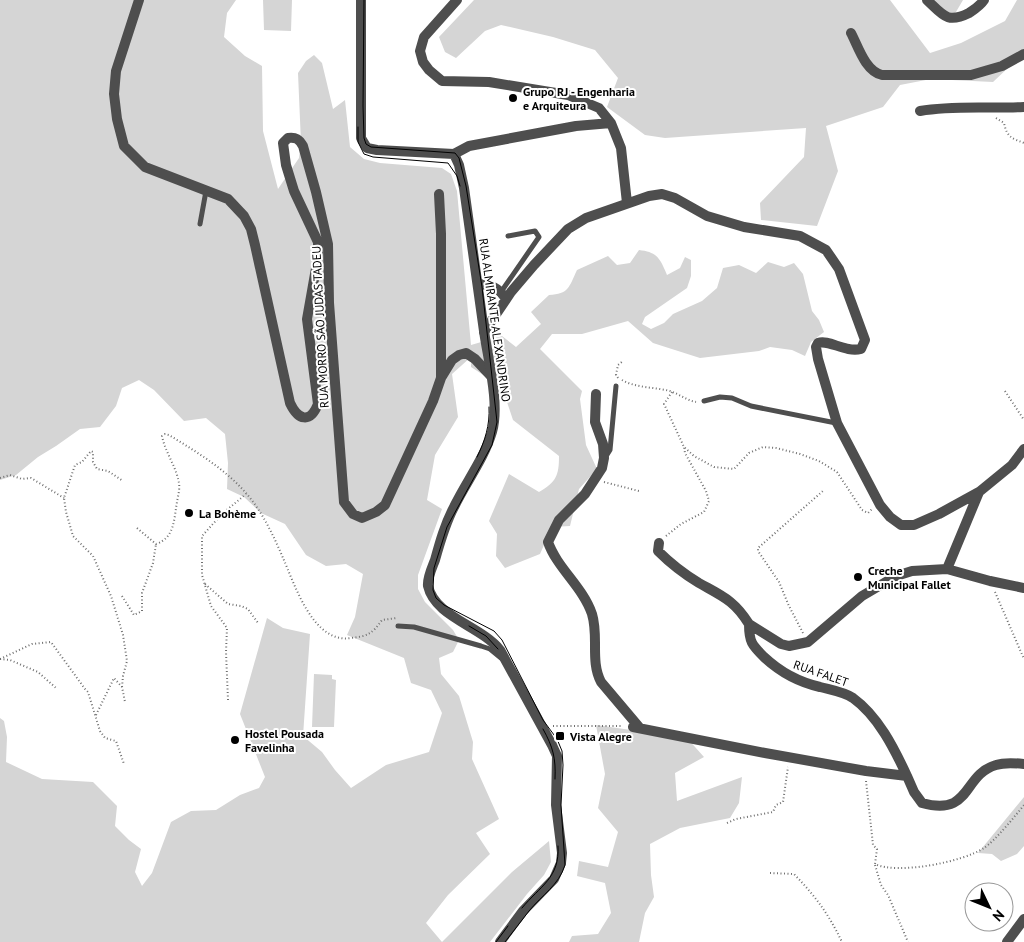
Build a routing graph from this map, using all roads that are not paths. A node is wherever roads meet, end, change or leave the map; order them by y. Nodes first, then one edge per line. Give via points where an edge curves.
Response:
1 (139, 0) edge
2 (361, 0) edge
3 (457, 0) edge
4 (927, 0) edge
5 (984, 0) edge
6 (851, 33) dead end
7 (1024, 54) edge
8 (1024, 107) edge
9 (920, 111) dead end
10 (611, 123) junction
11 (454, 154) junction
12 (206, 191) junction
13 (439, 194) dead end
14 (627, 203) junction
15 (200, 224) dead end
16 (508, 236) dead end
17 (478, 284) junction
18 (504, 295) junction
19 (484, 332) junction
20 (491, 376) junction
21 (442, 378) junction
22 (616, 386) dead end
23 (596, 394) dead end
24 (704, 401) road end
25 (837, 423) junction
26 (1024, 449) edge
27 (604, 458) junction
28 (979, 492) junction
29 (659, 543) road end
30 (947, 569) junction
31 (1024, 588) edge
32 (750, 624) junction
33 (398, 626) dead end
34 (508, 662) junction
35 (1024, 764) edge
36 (907, 776) junction
37 (1024, 919) edge
38 (500, 942) edge
39 (1007, 942) edge

1 - 12 street, RUA MORRO SÃO JUDAS TADEU via 116,71 114,94 124,146 145,166
2 - 11 street via 363,143 367,148 377,150
3 - 10 street via 424,37 420,51 423,62 442,81 489,82 568,95 599,108
4 - 5 street via 944,16 957,18
6 - 7 street via 865,60 874,72 882,75 971,75 1002,66
8 - 9 street
10 - 11 street via 576,126 469,146
10 - 14 street via 621,148
11 - 17 street, RUA ALMIRANTE ALEXANDRINO via 464,188
12 - 15 lane
12 - 21 street, RUA MORRO SÃO JUDAS TADEU via 228,199 244,216 250,229 290,403 294,412 306,418 312,415 318,404 307,320 318,242 294,191 283,143 294,138 303,146 328,244 329,303 344,502 353,514 362,518 385,505
13 - 21 street
14 - 18 street via 586,218 568,229
14 - 25 street via 662,194 707,216 744,227 800,236 826,250 840,269 865,340 862,349 854,350 826,342 818,343 816,348
16 - 18 lane via 536,231 539,237
17 - 18 street via 490,285
17 - 19 street, RUA ALMIRANTE ALEXANDRINO
18 - 19 street
19 - 20 street, RUA ALMIRANTE ALEXANDRINO
20 - 21 street, RUA MORRO SÃO JUDAS TADEU via 466,353 452,360
20 - 34 street, RUA ALMIRANTE ALEXANDRINO via 492,431 445,527 428,583 431,594 444,611 494,642
22 - 27 lane via 610,450
23 - 27 street via 595,422
24 - 25 lane via 732,398 751,406
25 - 28 street via 880,505 900,525 914,525
26 - 28 street via 1012,465
27 - 36 street via 602,468 585,494 559,520 548,542 590,611 595,627 597,674 636,727
28 - 30 street
29 - 32 street via 658,551 669,562 729,600
30 - 31 street, RUA FALET
30 - 32 street, RUA FALET via 896,576 862,596 808,642 789,646 781,644
32 - 36 street, RUA FALET via 752,645 776,668 797,680 853,698 875,720
33 - 34 lane via 414,627 490,649
34 - 38 street, RUA ALMIRANTE ALEXANDRINO via 557,756 556,805 562,853 554,879 522,911
35 - 36 street, RUA FALET via 995,765 975,779 958,801 938,807 922,803
37 - 39 street

